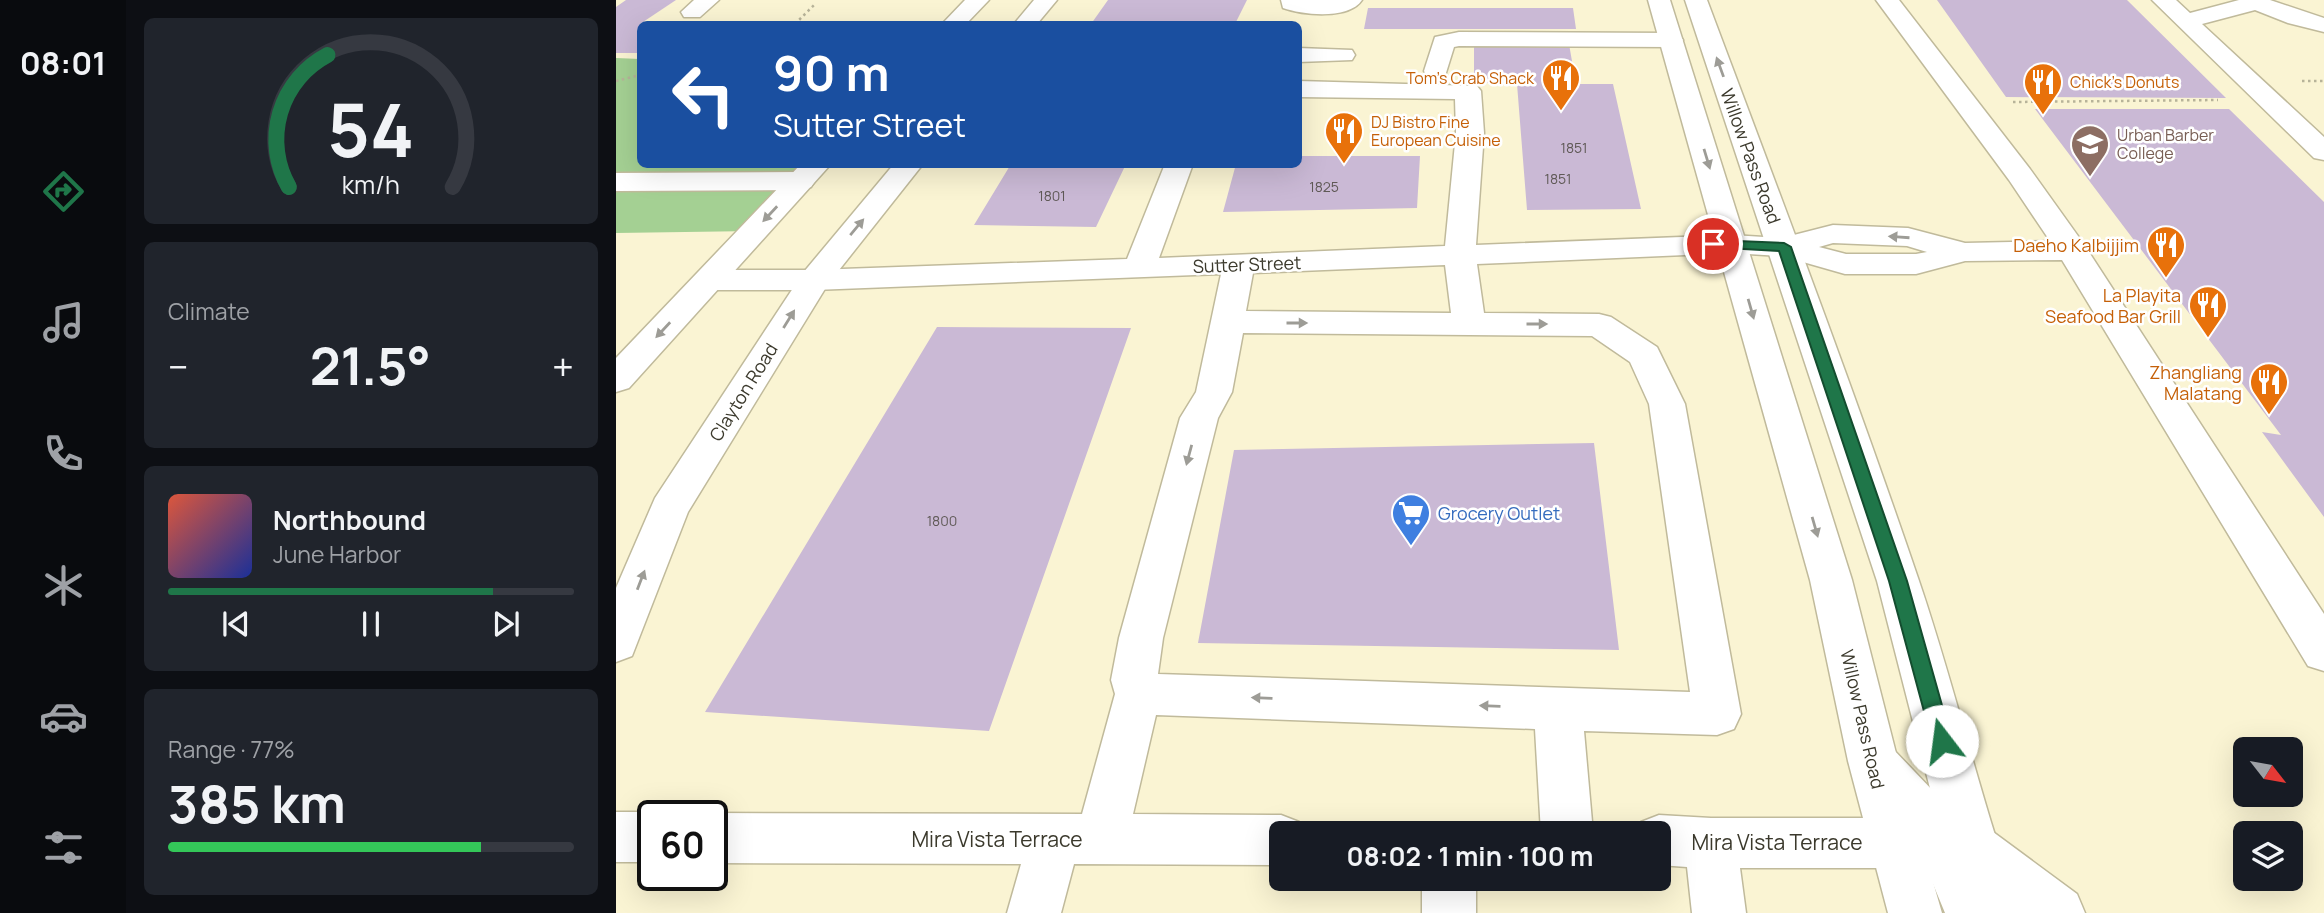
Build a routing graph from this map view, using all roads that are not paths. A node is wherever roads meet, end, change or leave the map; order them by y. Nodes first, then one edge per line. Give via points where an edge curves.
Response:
1 (978, 0) edge
2 (1046, 0) edge
3 (1292, 0) edge
4 (1351, 0) edge
5 (1659, 0) edge
6 (1696, 0) edge
7 (1887, 0) edge
8 (2163, 0) edge
9 (2253, 1) edge
10 (956, 21) edge
11 (1028, 21) edge
12 (2186, 22) junction
13 (2324, 25) edge
14 (1671, 40) junction
15 (1302, 55) edge
16 (1343, 55) dead end
17 (1436, 71) dead end
18 (1302, 89) edge
19 (2324, 152) edge
20 (906, 168) edge
21 (1177, 168) edge
22 (809, 173) edge
23 (616, 182) edge
24 (1732, 244) junction
25 (1784, 247) junction
26 (2072, 250) junction
27 (1460, 255) junction
28 (1239, 264) junction
29 (1139, 268) junction
30 (709, 280) junction
31 (814, 280) junction
32 (1229, 322) junction
33 (1469, 324) junction
34 (616, 380) edge
35 (616, 643) edge
36 (2324, 652) edge
37 (1138, 694) junction
38 (1558, 709) junction
39 (1872, 761) junction
40 (1566, 821) edge
41 (616, 836) edge
42 (637, 837) edge
43 (728, 838) edge
44 (1078, 839) junction
45 (1269, 840) edge
46 (1671, 841) edge
47 (1712, 843) junction
48 (1896, 843) junction
49 (1971, 847) junction
50 (1450, 891) edge
51 (1034, 913) edge
52 (1449, 913) edge
53 (1720, 913) edge
54 (1915, 913) edge
55 (1972, 913) edge
56 (1994, 913) edge
57 (2058, 913) edge

1 - 10 main road
2 - 11 main road
3 - 4 main road via 1297,5 1345,5
5 - 14 main road, Willow Pass Road
25 -> 6 main road, Willow Pass Road
7 - 26 main road
8 - 12 main road
9 - 12 main road
9 - 13 main road
12 - 19 main road
14 - 17 main road via 1459,39 1443,42
14 -> 24 main road, Willow Pass Road
15 - 16 main road
18 - 27 main road via 1468,91 1470,133
31 -> 20 main road, Clayton Road
21 - 29 main road
22 - 23 main road
22 -> 30 main road
24 - 25 main road, Sutter Street
24 - 27 main road, Sutter Street
24 -> 39 main road, Willow Pass Road via 1831,580
25 - 26 main road, Sutter Street via 1845,264 1916,264 1965,252
25 - 49 main road, Willow Pass Road via 1898,581
26 - 36 main road
27 - 28 main road, Sutter Street
27 - 33 main road
28 - 29 main road, Sutter Street
28 - 32 main road
29 - 31 main road, Sutter Street
30 - 31 main road, Sutter Street
30 -> 34 main road
35 -> 31 main road, Clayton Road via 669,509
32 -> 33 main road
32 -> 37 main road via 1214,392 1199,418 1141,638 1134,680
33 -> 38 main road via 1599,325 1645,355 1667,404 1717,714
38 -> 37 main road
37 - 44 main road
38 - 40 main road
39 - 48 main road, Willow Pass Road
39 - 55 main road via 1940,835
41 - 42 main road
43 - 44 main road, Mira Vista Terrace
44 - 45 main road, Mira Vista Terrace
44 - 51 main road
46 - 47 main road, Mira Vista Terrace
47 - 48 main road, Mira Vista Terrace
47 - 53 main road
48 - 54 main road, Willow Pass Road
49 - 56 main road, Willow Pass Road
49 - 57 main road
50 - 52 main road

